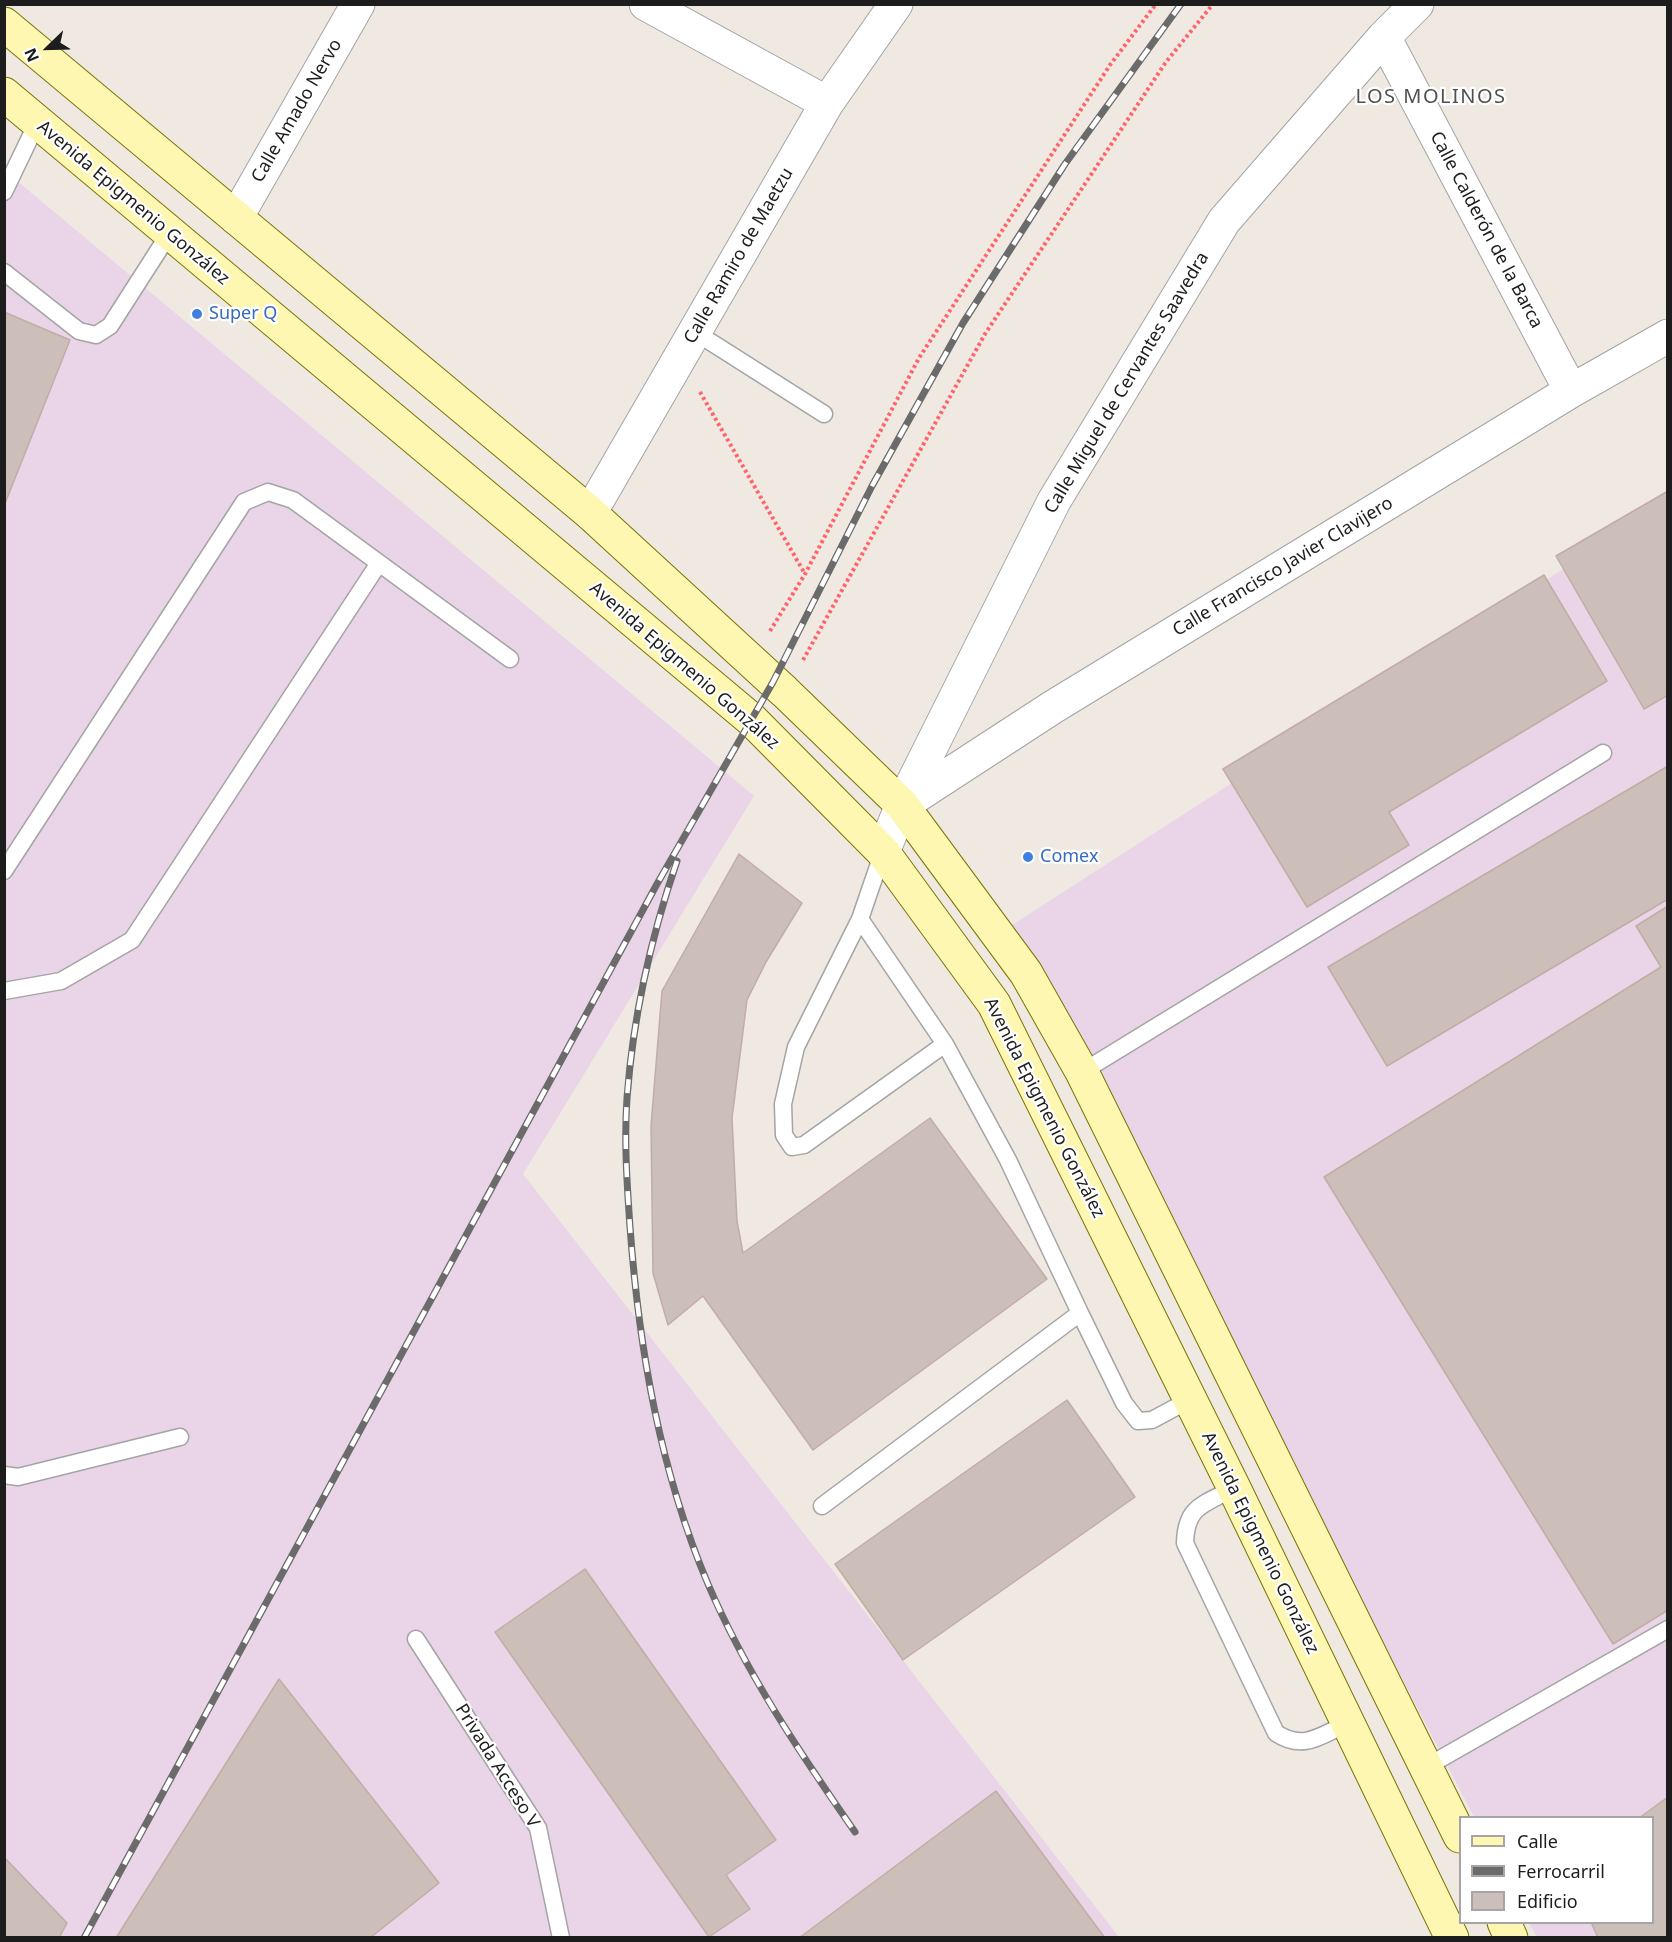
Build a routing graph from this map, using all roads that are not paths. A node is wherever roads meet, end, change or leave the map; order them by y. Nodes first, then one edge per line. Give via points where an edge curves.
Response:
1 (358, 4) edge
2 (646, 4) edge
3 (896, 4) edge
4 (1417, 4) edge
5 (4, 24) edge
6 (1384, 37) junction
7 (4, 94) edge
8 (827, 103) junction
9 (38, 121) junction
10 (4, 192) edge
11 (236, 218) junction
12 (169, 234) junction
13 (4, 272) edge
14 (1668, 336) edge
15 (688, 345) junction
16 (1571, 391) junction
17 (825, 414) dead end
18 (590, 513) junction
19 (379, 563) junction
20 (510, 659) dead end
21 (1603, 753) dead end
22 (902, 806) junction
23 (883, 852) junction
24 (4, 871) edge
25 (860, 920) junction
26 (4, 991) edge
27 (945, 1044) junction
28 (1082, 1071) junction
29 (1080, 1313) junction
30 (1191, 1400) junction
31 (180, 1437) dead end
32 (4, 1475) edge
33 (1234, 1488) junction
34 (822, 1506) dead end
35 (1668, 1629) edge
36 (416, 1639) dead end
37 (1346, 1724) junction
38 (1426, 1767) junction
39 (1459, 1832) edge
40 (1504, 1924) edge
41 (561, 1938) edge
42 (1452, 1938) edge
43 (1511, 1938) edge

1 - 11 street, Calle Amado Nervo
2 - 8 street
3 - 8 street, Calle Ramiro de Maetzu
4 - 6 street, Calle Miguel de Cervantes Saavedra
5 - 11 main road
6 - 16 street, Calle Calderón de la Barca
6 - 22 street, Calle Miguel de Cervantes Saavedra via 1224,221 1054,501
7 - 9 main road, Avenida Epigmenio González
8 - 15 street, Calle Ramiro de Maetzu
9 - 10 lane
9 - 12 main road, Avenida Epigmenio González
11 - 18 main road
12 - 13 lane via 110,326 96,335 79,332
12 - 23 main road, Avenida Epigmenio González via 752,720
14 - 16 street, Calle Francisco Javier Clavijero
15 - 17 lane
15 - 18 street, Calle Ramiro de Maetzu
16 - 22 street, Calle Francisco Javier Clavijero via 1053,707
18 - 22 main road via 785,692
19 - 20 lane
19 - 24 lane via 293,500 268,492 244,502
19 - 26 lane via 132,940 61,981
21 - 28 lane
22 - 23 street, Calle Miguel de Cervantes Saavedra
22 - 28 main road via 1026,973
23 - 25 lane
23 - 30 main road, Avenida Epigmenio González via 994,1004
25 - 27 lane
25 - 27 lane via 796,1047 783,1104 784,1135 792,1147 804,1145
27 - 29 lane via 1008,1160
28 - 38 main road
29 - 30 lane via 1124,1403 1138,1421 1152,1420
29 - 34 lane
30 - 33 main road, Avenida Epigmenio González
31 - 32 lane via 18,1477
33 - 37 main road, Avenida Epigmenio González
33 - 37 lane via 1197,1508 1186,1522 1185,1543 1276,1733 1289,1742 1303,1743
35 - 38 lane
36 - 41 lane, Privada Acceso V via 538,1828
37 - 42 main road, Avenida Epigmenio González
38 - 39 main road
40 - 43 main road

